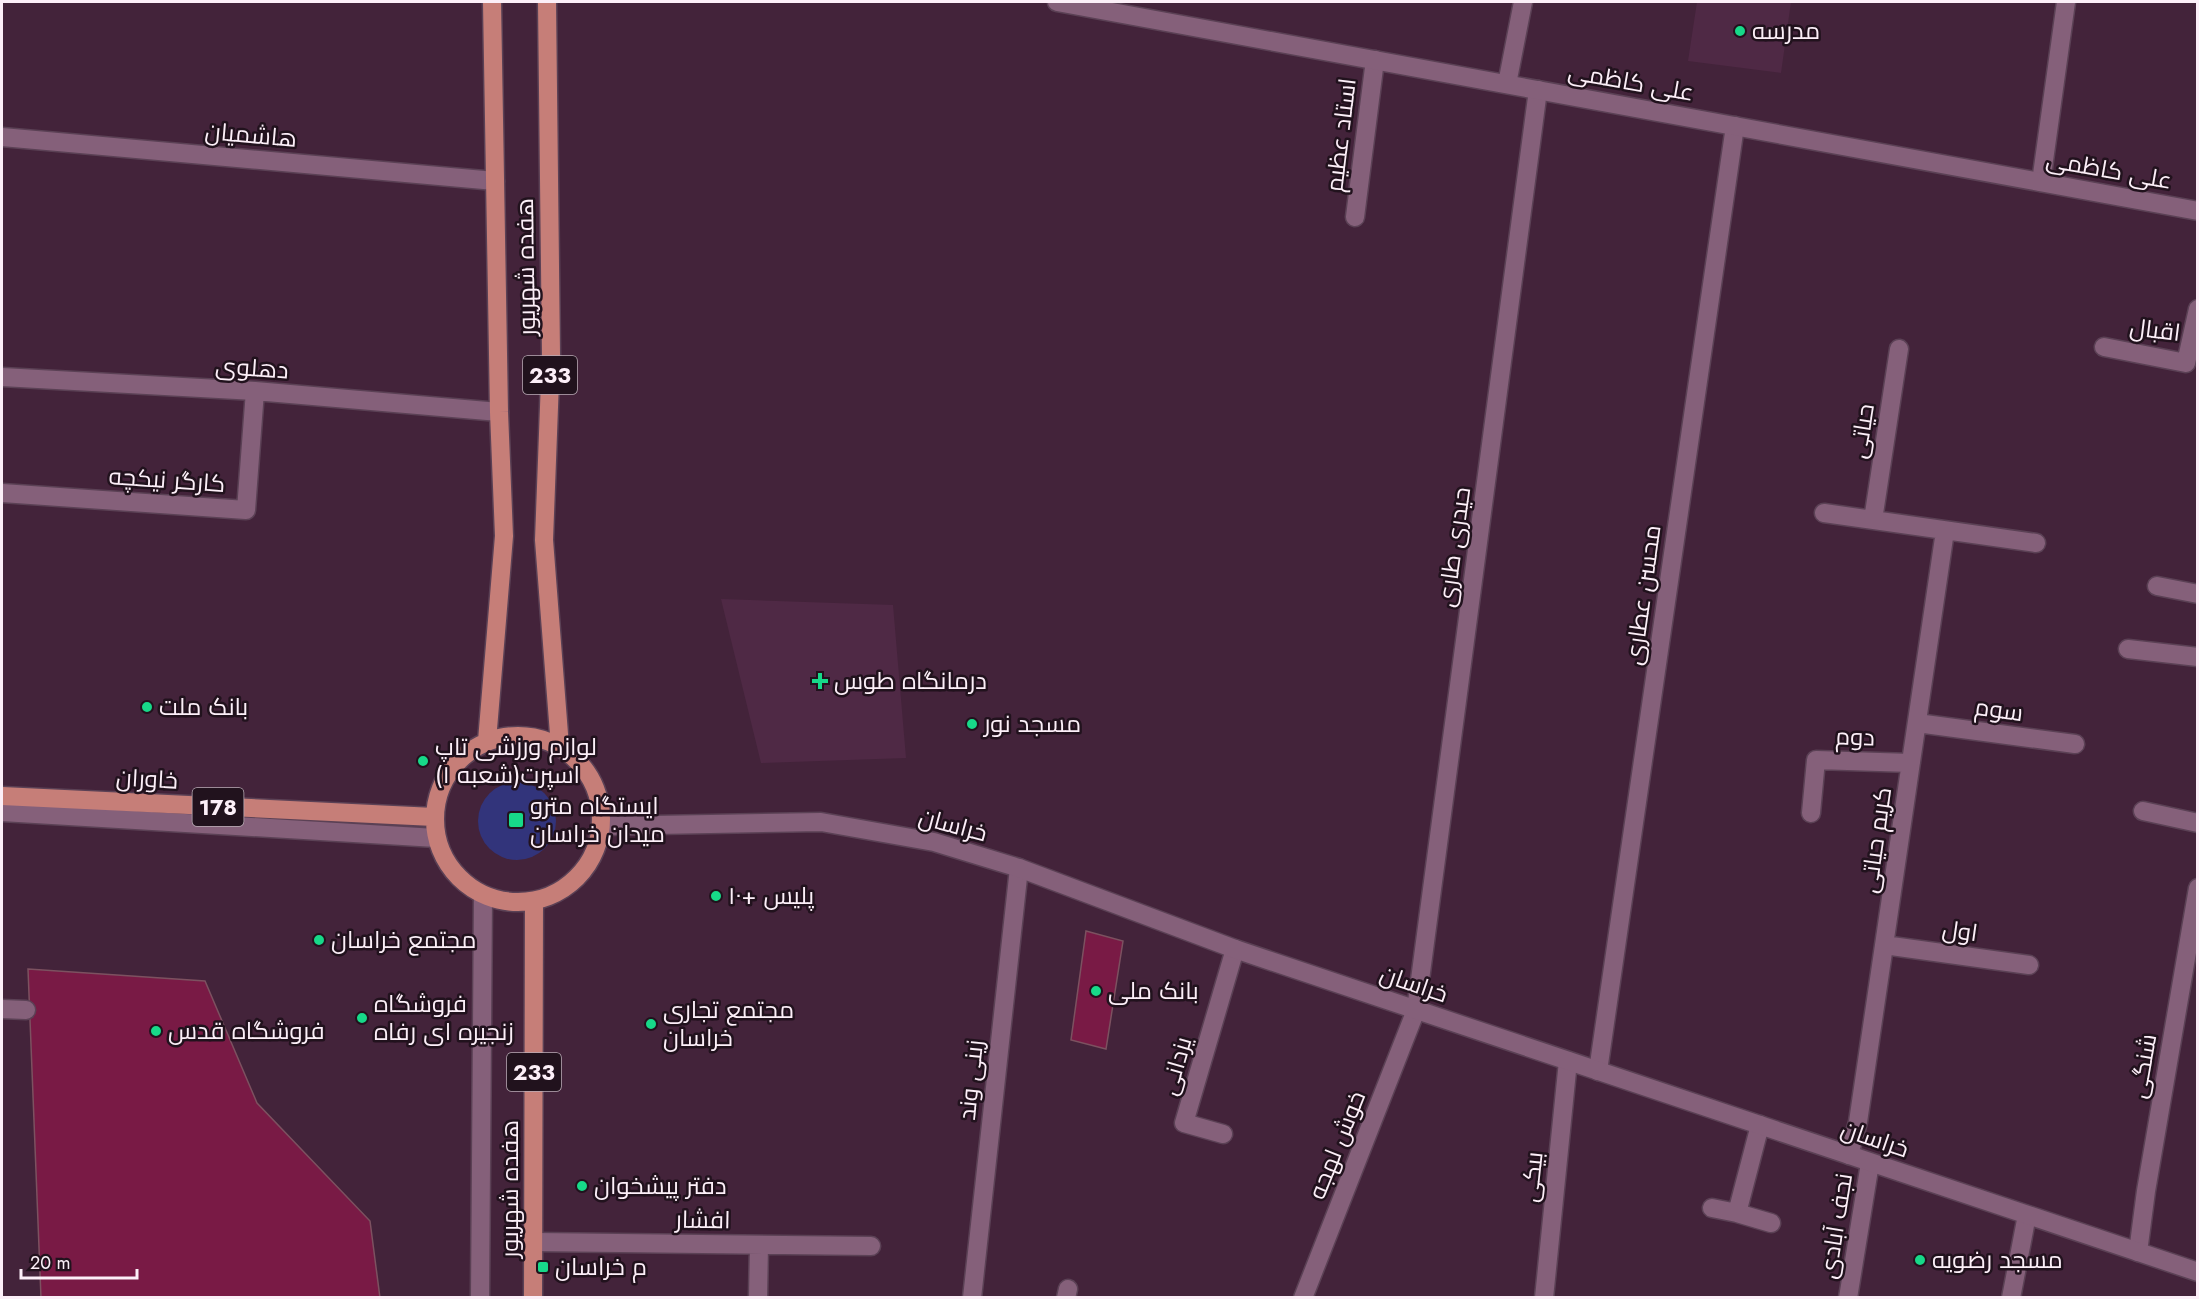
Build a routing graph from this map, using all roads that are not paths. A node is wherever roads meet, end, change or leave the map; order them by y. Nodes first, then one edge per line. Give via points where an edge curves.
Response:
1 (492, 2) edge
2 (547, 2) edge
3 (1057, 2) edge
4 (1523, 2) edge
5 (2066, 2) edge
6 (1375, 60) junction
7 (1507, 84) junction
8 (1538, 90) junction
9 (1735, 126) junction
10 (2, 137) edge
11 (495, 181) junction
12 (2041, 182) junction
13 (2198, 211) edge
14 (1355, 217) dead end
15 (2198, 309) edge
16 (2104, 347) dead end
17 (1899, 349) dead end
18 (2, 377) edge
19 (255, 391) junction
20 (500, 412) junction
21 (2, 493) edge
22 (1824, 513) dead end
23 (1873, 520) junction
24 (1945, 531) junction
25 (2036, 543) dead end
26 (2157, 586) dead end
27 (2198, 594) edge
28 (2128, 649) dead end
29 (2198, 657) edge
30 (1917, 723) junction
31 (488, 741) junction
32 (2075, 744) dead end
33 (560, 747) junction
34 (1911, 763) junction
35 (2, 796) edge
36 (2143, 811) dead end
37 (2, 812) edge
38 (1811, 813) dead end
39 (434, 817) junction
40 (2198, 823) edge
41 (602, 826) junction
42 (436, 838) junction
43 (1019, 868) junction
44 (2198, 888) edge
45 (483, 895) junction
46 (534, 901) junction
47 (1884, 945) junction
48 (1235, 949) junction
49 (2029, 965) dead end
50 (2, 1010) edge
51 (1416, 1010) junction
52 (26, 1011) dead end
53 (1568, 1061) junction
54 (1598, 1071) junction
55 (1760, 1125) junction
56 (1223, 1134) dead end
57 (1849, 1155) junction
58 (1870, 1162) junction
59 (1712, 1208) dead end
60 (1737, 1214) junction
61 (2027, 1215) junction
62 (1771, 1223) dead end
63 (534, 1242) junction
64 (759, 1245) junction
65 (871, 1246) dead end
66 (2138, 1252) junction
67 (2198, 1272) edge
68 (480, 1298) edge
69 (532, 1298) edge
70 (758, 1298) edge
71 (972, 1298) edge
72 (1302, 1298) edge
73 (1544, 1298) edge
74 (1848, 1298) edge
75 (2011, 1298) edge

1 - 11 main road, هفده شهریور / 233
2 - 33 main road, هفده شهریور / 233 via 551,354 544,540
3 - 6 street, علی کاظمی
4 - 7 street
5 - 12 street
6 - 7 street, علی کاظمی
6 - 14 street, استاد عظیم
7 - 8 street, علی کاظمی
8 - 9 street, علی کاظمی
8 - 51 street, حیدری طاری
9 - 12 street, علی کاظمی
9 - 54 street, محسن عطاری
10 - 11 street, هاشمیان
11 - 20 main road, هفده شهریور / 233
12 - 13 street, علی کاظمی
15 - 16 street, اقبال via 2186,363
17 - 23 street, حیاتی
18 - 19 street, دهلوی
19 - 20 street, دهلوی
19 - 21 street, کارگر نیکچه via 246,510
20 - 31 main road, هفده شهریور / 233 via 504,536
22 - 23 street
23 - 24 street
24 - 25 street
24 - 30 street, کریم حیاتی
26 - 27 street
28 - 29 street
30 - 32 street, سوم
30 - 34 street, کریم حیاتی
31 - 33 main road via 512,736 537,738
31 - 39 main road via 466,753 449,771 438,793
33 - 41 main road via 578,761 592,780
34 - 38 street, دوم via 1816,760
34 - 47 street, کریم حیاتی
35 - 39 main road, خاوران / 178
36 - 40 street
37 - 42 street
39 - 42 main road
41 - 43 street, خراسان via 821,822 934,842
41 - 46 main road via 595,852 580,875 560,892
42 - 45 main road via 446,862 461,881
43 - 48 street, خراسان
43 - 71 street, زینی وند
44 - 66 street, شنگی
45 - 46 main road via 508,903
45 - 68 street
46 - 63 main road, هفده شهریور / 233
47 - 49 street, اول
47 - 57 street, کریم حیاتی via 1858,1122
48 - 51 street, خراسان
48 - 56 street, یزدانی via 1184,1124
50 - 52 street
51 - 53 street, خراسان
51 - 72 street, خوش لهجه
53 - 54 street, خراسان
53 - 73 street, بیکی
54 - 55 street, خراسان
55 - 57 street, خراسان
55 - 60 street
57 - 58 street, خراسان
58 - 61 street, خراسان
58 - 74 street, نجف آبادی
59 - 60 street
60 - 62 street
61 - 66 street, خراسان
61 - 75 street
63 - 64 street, افشار
63 - 69 main road, هفده شهریور / 233
64 - 65 street, افشار
64 - 70 street
66 - 67 street, خراسان

